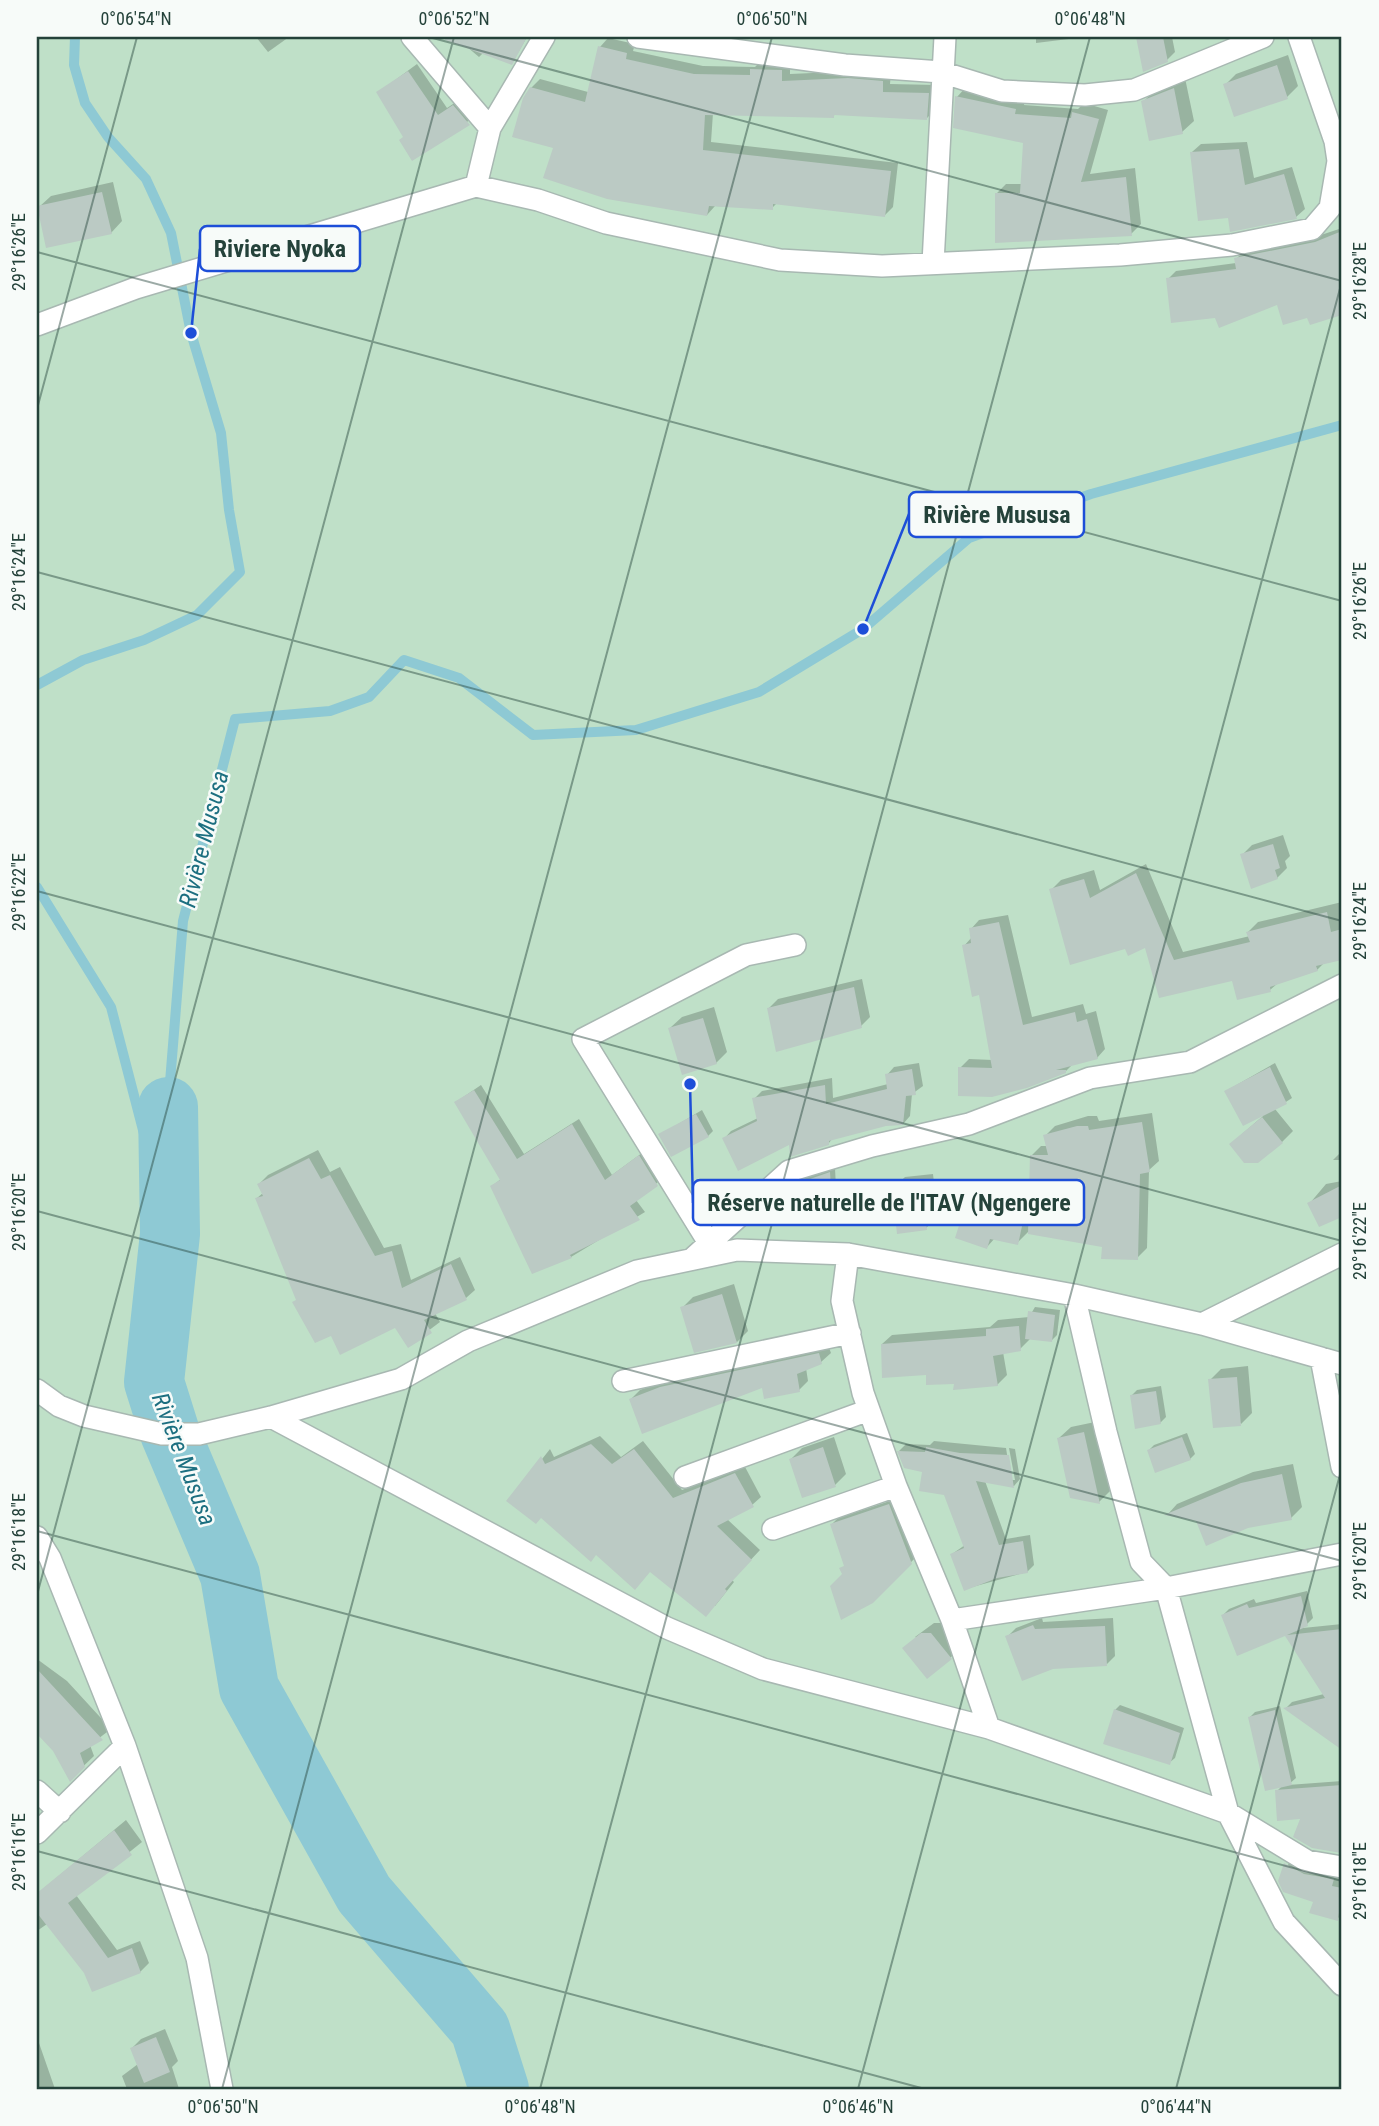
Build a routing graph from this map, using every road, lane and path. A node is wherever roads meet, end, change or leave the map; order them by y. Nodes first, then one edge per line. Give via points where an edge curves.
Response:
1 (412, 37) edge
2 (544, 37) edge
3 (638, 37) edge
4 (945, 37) edge
5 (1264, 37) edge
6 (1298, 37) edge
7 (941, 72) junction
8 (490, 128) junction
9 (1338, 139) edge
10 (476, 186) junction
11 (933, 263) junction
12 (37, 325) edge
13 (795, 945) dead end
14 (1342, 985) edge
15 (709, 1243) junction
16 (848, 1254) junction
17 (1342, 1254) edge
18 (692, 1259) junction
19 (1074, 1295) junction
20 (1202, 1324) junction
21 (850, 1333) junction
22 (1321, 1358) junction
23 (1342, 1364) edge
24 (623, 1381) dead end
25 (37, 1390) edge
26 (869, 1410) junction
27 (271, 1417) junction
28 (1342, 1467) edge
29 (685, 1477) dead end
30 (896, 1486) junction
31 (773, 1529) dead end
32 (37, 1537) edge
33 (1342, 1554) edge
34 (43, 1562) edge
35 (1166, 1588) junction
36 (952, 1620) junction
37 (989, 1728) junction
38 (125, 1746) junction
39 (37, 1791) edge
40 (60, 1812) junction
41 (1228, 1813) junction
42 (37, 1833) edge
43 (1342, 1867) edge
44 (1342, 1985) edge
45 (222, 2089) edge

1 - 8 street
2 - 8 street
3 - 7 street via 845,65
4 - 7 street
5 - 7 street via 1134,90 1085,95 1002,91
6 - 9 street
7 - 11 street
8 - 10 street
9 - 11 street via 1330,208 1312,229 1232,245 1148,253
10 - 11 street via 538,200 606,223 780,260 882,266
10 - 12 street via 135,288
13 - 15 street via 746,955 583,1039
14 - 15 street via 1190,1062 1090,1079 969,1124 789,1171
15 - 18 street
16 - 18 street via 737,1250
16 - 19 street
16 - 21 street via 842,1301
17 - 20 street
18 - 27 street via 637,1270 468,1341 401,1379
19 - 20 street
19 - 35 street via 1141,1562
20 - 22 street
21 - 24 street
21 - 26 street
22 - 23 street
22 - 28 street
25 - 27 street via 84,1416 162,1434 199,1434
26 - 29 street
26 - 30 street
27 - 37 street via 679,1633 763,1669
30 - 31 street
30 - 36 street
32 - 34 street
33 - 35 street
34 - 38 street
35 - 36 street
35 - 41 street
36 - 37 street
37 - 41 street
38 - 40 street
38 - 45 street via 197,1958
39 - 40 street
40 - 42 street
41 - 43 street via 1307,1861
41 - 44 street via 1284,1922

